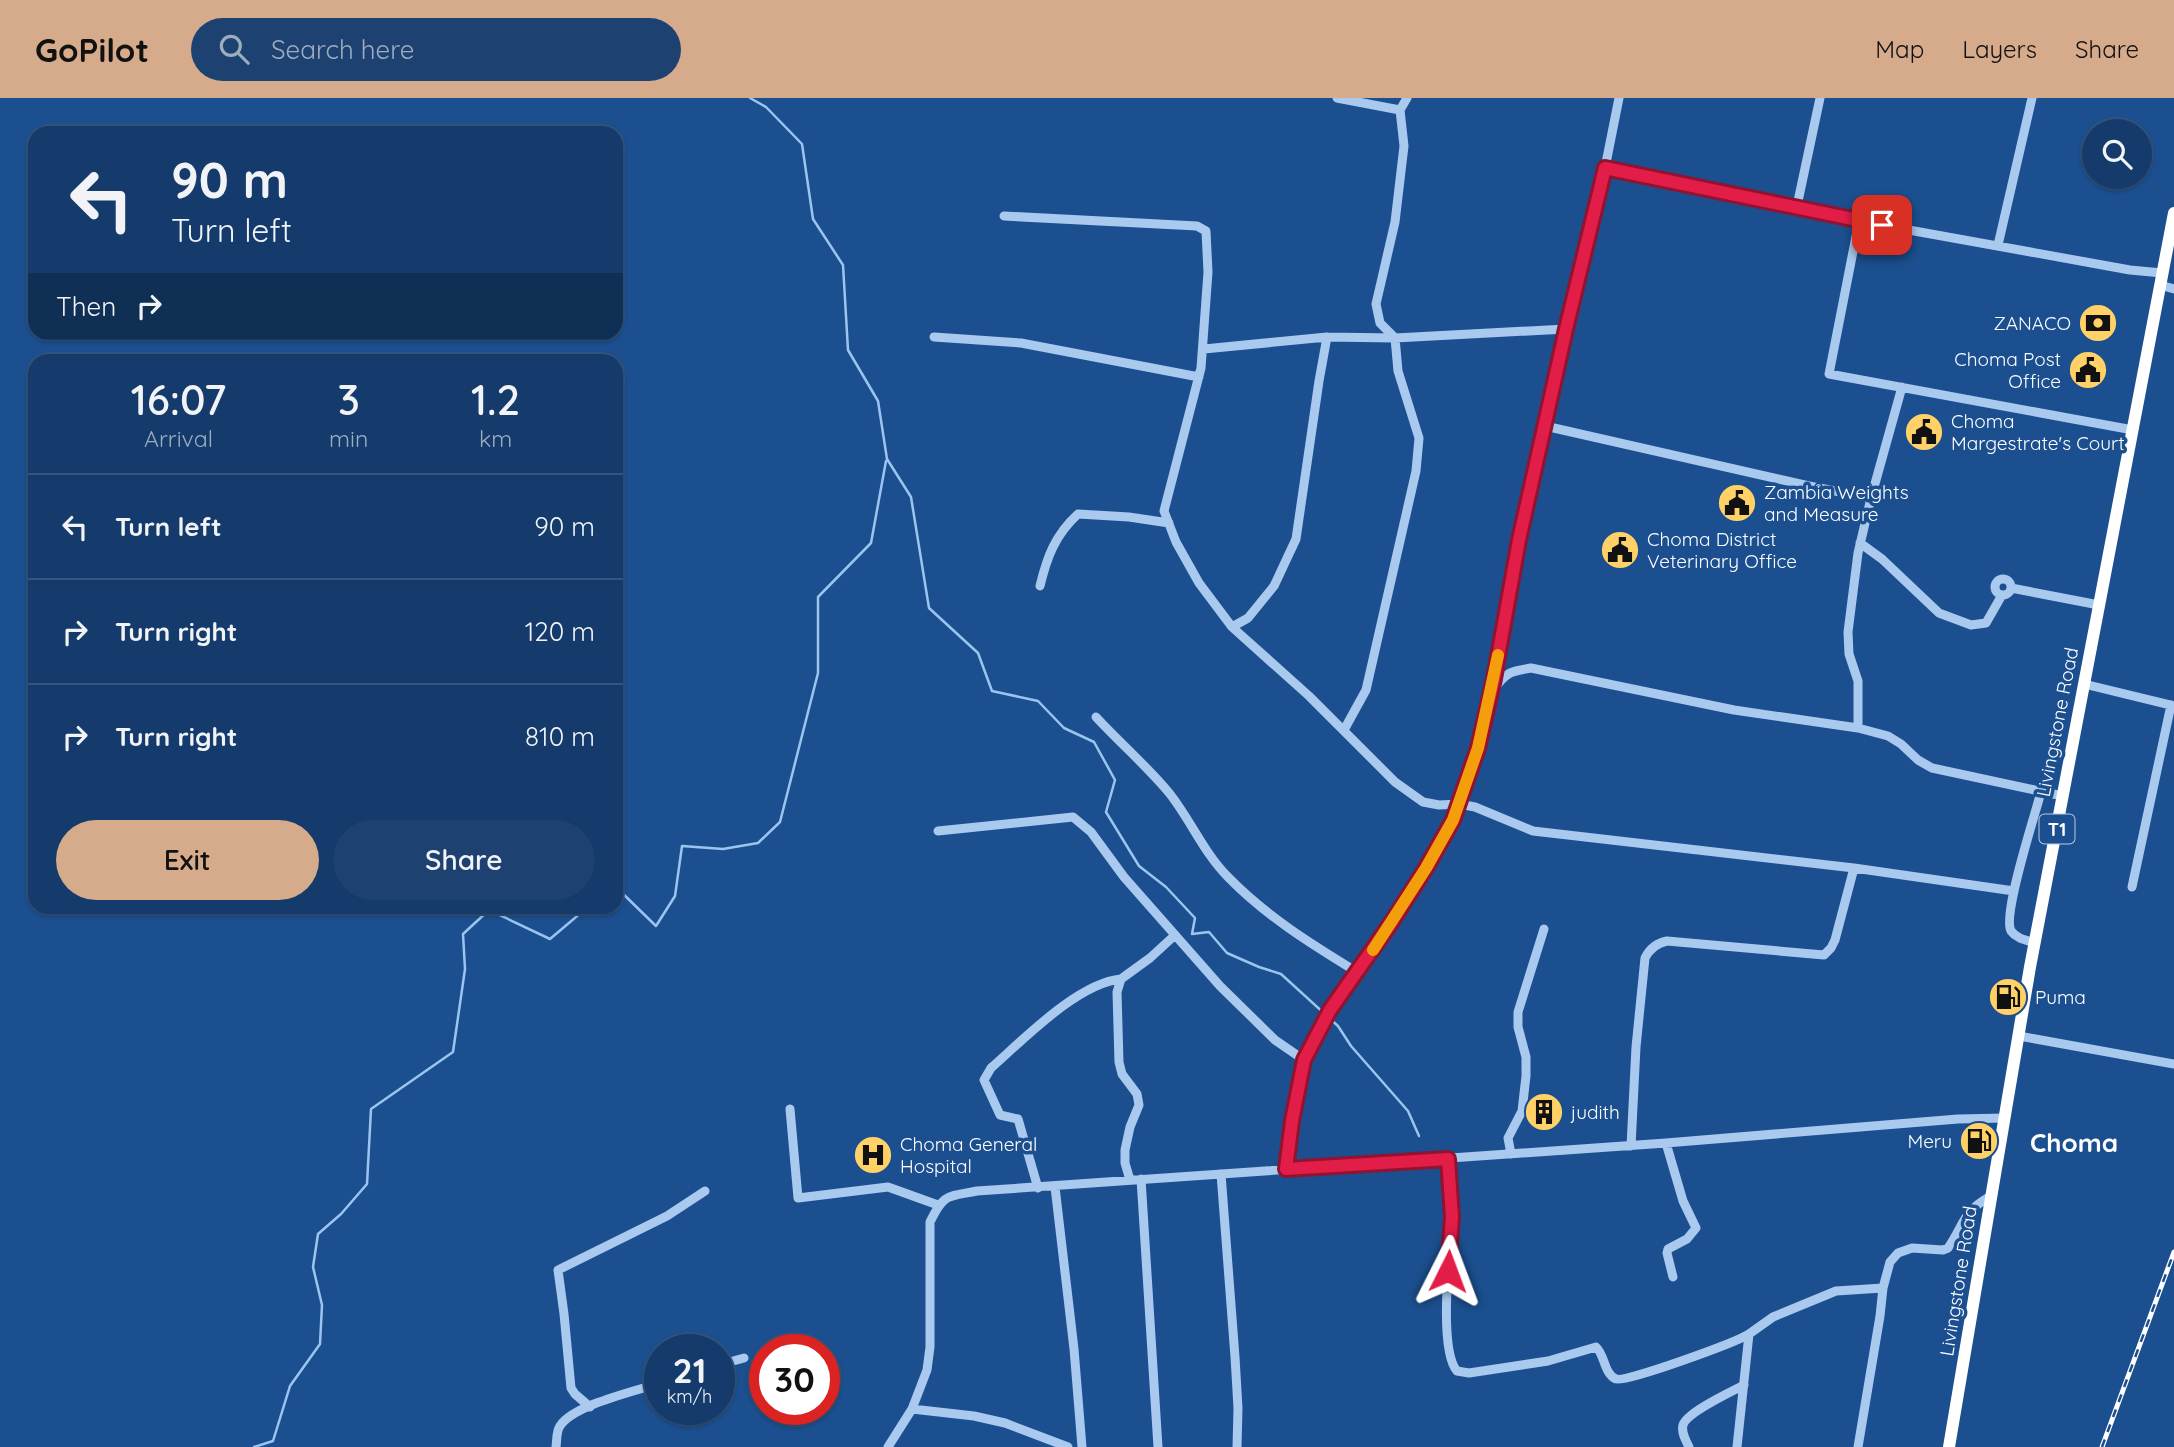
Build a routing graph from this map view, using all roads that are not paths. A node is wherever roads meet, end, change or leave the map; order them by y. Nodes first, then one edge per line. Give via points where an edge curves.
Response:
1 (1337, 98) edge
2 (1407, 98) edge
3 (1619, 98) edge
4 (1821, 98) edge
5 (2032, 98) edge
6 (1400, 110) junction
7 (1605, 168) junction
8 (1797, 206) junction
9 (2174, 213) edge
10 (1004, 216) dead end
11 (1859, 221) junction
12 (1998, 245) junction
13 (2161, 279) junction
14 (2174, 289) edge
15 (1566, 329) junction
16 (934, 337) dead end
17 (1327, 337) junction
18 (1395, 338) junction
19 (1204, 349) junction
20 (1199, 377) junction
21 (1902, 387) junction
22 (1545, 426) junction
23 (2133, 430) junction
24 (1871, 498) junction
25 (1169, 523) junction
26 (1860, 543) junction
27 (1040, 586) dead end
28 (2099, 605) junction
29 (1232, 627) junction
30 (2084, 684) junction
31 (1490, 695) junction
32 (2173, 706) edge
33 (1096, 717) dead end
34 (1858, 728) junction
35 (1344, 730) junction
36 (2041, 792) junction
37 (2063, 796) junction
38 (1459, 804) junction
39 (938, 831) dead end
40 (1854, 868) junction
41 (2132, 887) dead end
42 (2014, 891) junction
43 (1544, 929) dead end
44 (1174, 936) junction
45 (2035, 943) junction
46 (1357, 972) junction
47 (1121, 979) junction
48 (2019, 1036) junction
49 (1304, 1060) junction
50 (2174, 1063) edge
51 (790, 1109) dead end
52 (2005, 1118) junction
53 (1666, 1143) junction
54 (1631, 1146) junction
55 (1511, 1154) junction
56 (1448, 1159) junction
57 (1286, 1169) junction
58 (1221, 1174) junction
59 (1141, 1179) junction
60 (1130, 1180) junction
61 (1055, 1187) junction
62 (1038, 1188) junction
63 (705, 1191) dead end
64 (1992, 1196) junction
65 (938, 1205) junction
66 (1673, 1277) dead end
67 (1883, 1288) junction
68 (1749, 1334) junction
69 (744, 1358) dead end
70 (735, 1361) edge
71 (1744, 1385) junction
72 (644, 1388) edge
73 (590, 1406) junction
74 (912, 1409) junction
75 (556, 1447) edge
76 (888, 1447) edge
77 (1068, 1447) edge
78 (1082, 1447) edge
79 (1158, 1447) edge
80 (1237, 1447) edge
81 (1689, 1447) edge
82 (1737, 1447) edge
83 (1858, 1447) edge
84 (1950, 1447) edge

1 - 6 street
2 - 6 street
3 - 7 street
4 - 8 street
5 - 12 street
6 - 18 street via 1404,146 1395,222 1376,304 1380,323
7 - 8 street
7 - 15 street
8 - 11 street
9 - 13 highway, Livingstone Road / T1
10 - 19 street via 1197,226 1206,231
11 - 12 street
11 - 21 street via 1829,374
12 - 13 street
13 - 14 street
13 - 23 highway, Livingstone Road / T1
15 - 18 street
15 - 22 street
16 - 20 street via 1021,343
17 - 18 street
17 - 19 street
17 - 29 street via 1296,539 1274,586 1248,618
18 - 35 street via 1398,371 1419,438 1416,471 1366,690
19 - 20 street
20 - 25 street via 1164,510
21 - 23 street
21 - 24 street
22 - 24 street
22 - 31 street
23 - 28 highway, Livingstone Road / T1
24 - 26 street
25 - 27 street via 1078,514 1052,548
25 - 29 street via 1199,583
26 - 28 street via 1939,613 1971,625 1986,623 2007,592
26 - 34 street via 1848,645 1858,681
28 - 30 highway, Livingstone Road / T1
29 - 35 street
30 - 32 street
30 - 37 highway, Livingstone Road / T1
31 - 34 street via 1511,671 1531,668 1734,710
31 - 38 street
32 - 41 street
33 - 46 street via 1170,794 1216,864 1238,887 1309,943
34 - 36 street via 1888,736 1932,768
35 - 38 street via 1395,782 1423,802
36 - 37 street
36 - 42 street
37 - 45 highway, Livingstone Road / T1
38 - 40 street via 1533,831
38 - 46 street via 1426,868
39 - 44 street via 1073,817 1091,832
40 - 42 street
40 - 54 street via 1835,940 1824,955 1667,941 1648,952 1637,1036
42 - 45 street via 2009,928 2017,938
43 - 55 street via 1518,1012 1526,1076 1522,1111 1508,1138
44 - 47 street
44 - 49 street via 1275,1040
45 - 48 highway, Livingstone Road / T1
46 - 49 street via 1322,1023
47 - 60 street via 1119,1062 1139,1105 1125,1150
47 - 62 street via 1107,981 1062,1007 991,1068 984,1080 1000,1115 1017,1119
48 - 50 street
48 - 52 highway, Livingstone Road / T1
49 - 57 street
51 - 65 street via 798,1198 888,1188
52 - 53 street
52 - 64 highway, Livingstone Road / T1
53 - 54 street
53 - 66 street via 1696,1228 1668,1250
54 - 55 street
55 - 56 street
56 - 57 street
56 - 68 street via 1452,1217 1447,1321 1449,1359 1457,1371 1548,1361 1596,1347 1612,1377 1621,1380
57 - 58 street
58 - 59 street
58 - 80 street
59 - 60 street
59 - 79 street
60 - 61 street
61 - 62 street
61 - 78 street
62 - 65 street via 977,1191 946,1197
63 - 73 street via 667,1216 558,1270 571,1388
64 - 67 street via 1965,1216 1948,1248 1912,1248 1898,1253 1890,1262
64 - 84 highway, Livingstone Road / T1
65 - 74 street via 930,1222 930,1347 927,1370
67 - 68 street via 1836,1291 1773,1317
67 - 83 street
68 - 71 street
69 - 70 street
71 - 81 street via 1685,1421
71 - 82 street
72 - 73 street
73 - 75 street via 562,1423
74 - 76 street
74 - 77 street via 984,1418

